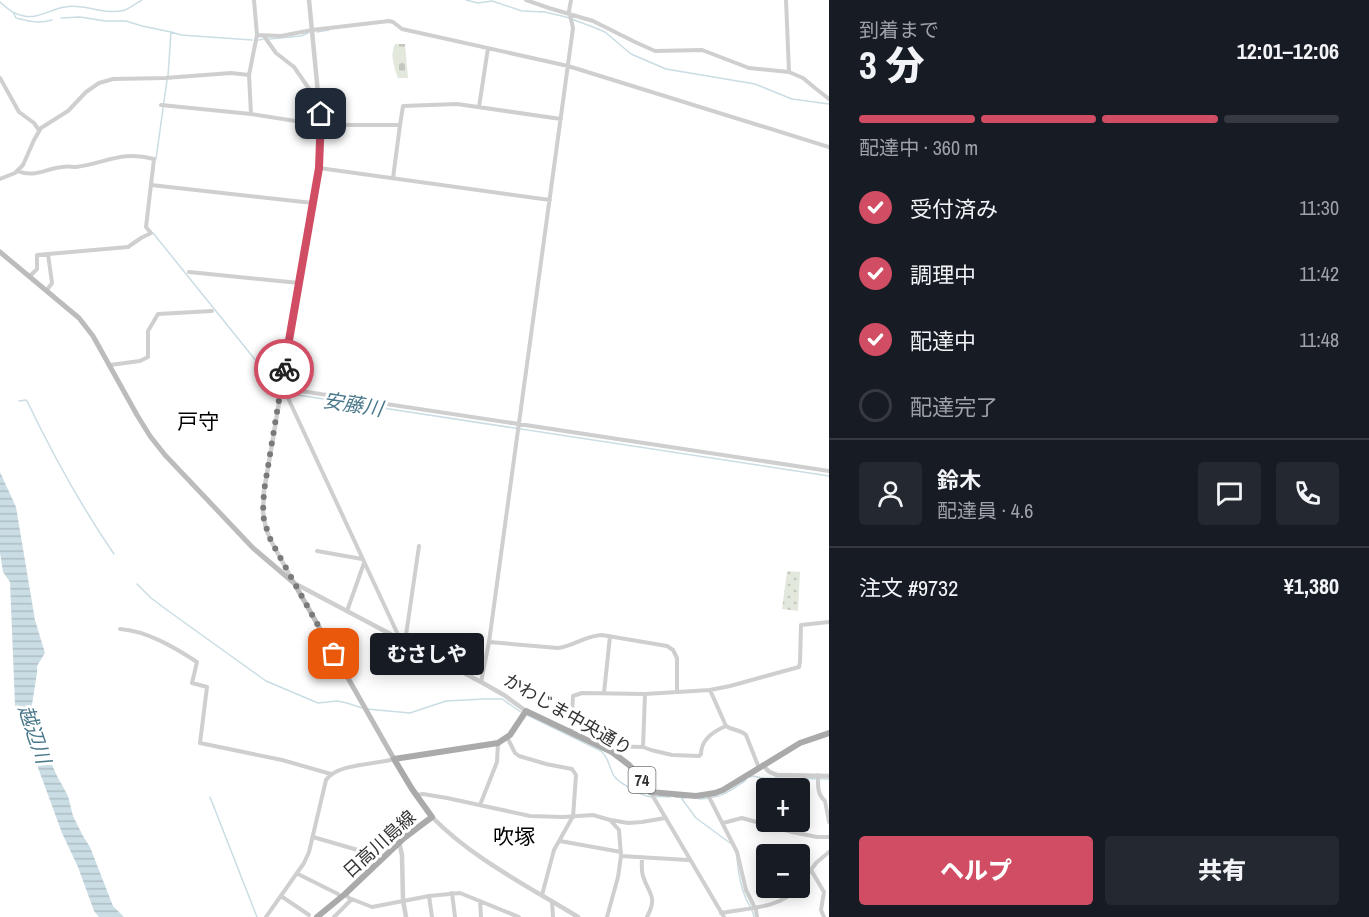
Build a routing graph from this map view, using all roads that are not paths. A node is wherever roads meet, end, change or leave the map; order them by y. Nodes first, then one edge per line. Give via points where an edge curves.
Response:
1 (254, 0) edge
2 (309, 0) edge
3 (526, 0) edge
4 (571, 0) edge
5 (786, 0) edge
6 (570, 14) junction
7 (312, 30) junction
8 (257, 35) junction
9 (264, 36) junction
10 (488, 48) junction
11 (568, 66) junction
12 (789, 72) junction
13 (249, 75) junction
14 (0, 78) edge
15 (829, 99) edge
16 (320, 103) junction
17 (162, 105) dead end
18 (479, 107) junction
19 (251, 114) junction
20 (561, 119) junction
21 (321, 125) junction
22 (400, 126) junction
23 (39, 130) junction
24 (829, 147) edge
25 (319, 168) junction
26 (17, 171) junction
27 (393, 178) junction
28 (0, 179) edge
29 (151, 185) junction
30 (550, 200) junction
31 (313, 203) junction
32 (0, 252) edge
33 (48, 254) junction
34 (189, 272) dead end
35 (30, 276) junction
36 (299, 283) junction
37 (47, 290) junction
38 (212, 311) dead end
39 (109, 365) junction
40 (280, 388) junction
41 (289, 389) junction
42 (519, 424) junction
43 (829, 471) edge
44 (419, 546) dead end
45 (317, 551) dead end
46 (363, 561) junction
47 (294, 583) junction
48 (347, 611) junction
49 (829, 622) edge
50 (120, 628) dead end
51 (610, 636) junction
52 (402, 640) junction
53 (489, 642) junction
54 (481, 682) junction
55 (710, 690) junction
56 (677, 692) junction
57 (604, 693) junction
58 (645, 694) junction
59 (526, 711) junction
60 (726, 726) junction
61 (571, 733) junction
62 (829, 734) edge
63 (507, 737) junction
64 (498, 743) junction
65 (643, 747) junction
66 (604, 748) junction
67 (394, 759) junction
68 (761, 767) junction
69 (331, 774) junction
70 (818, 776) junction
71 (829, 776) edge
72 (650, 792) junction
73 (416, 795) junction
74 (708, 795) junction
75 (480, 805) junction
76 (432, 817) junction
77 (573, 817) junction
78 (665, 818) junction
79 (610, 820) junction
80 (829, 822) edge
81 (626, 823) junction
82 (723, 823) junction
83 (619, 830) junction
84 (313, 837) junction
85 (829, 837) edge
86 (560, 841) junction
87 (399, 842) junction
88 (829, 852) edge
89 (621, 854) junction
90 (642, 857) junction
91 (381, 859) junction
92 (689, 860) junction
93 (811, 870) joint
94 (298, 874) junction
95 (338, 894) dead end
96 (345, 894) junction
97 (452, 894) junction
98 (281, 896) junction
99 (429, 896) junction
100 (542, 896) junction
101 (787, 898) edge
102 (352, 899) junction
103 (404, 900) junction
104 (480, 901) junction
105 (552, 901) junction
106 (754, 907) junction
107 (505, 911) junction
108 (309, 915) dead end
109 (723, 915) edge
110 (266, 917) edge
111 (317, 917) edge
112 (334, 917) edge
113 (405, 917) edge
114 (432, 917) edge
115 (455, 917) edge
116 (481, 917) edge
117 (506, 917) edge
118 (519, 917) edge
119 (553, 917) edge
120 (578, 917) edge
121 (607, 917) edge
122 (647, 917) edge
123 (757, 917) edge
124 (824, 917) edge

1 - 8 street
2 - 7 street
3 - 6 street
4 - 6 street
5 - 12 street
6 - 11 street via 573,28
6 - 12 street via 655,51 702,51 754,69
7 - 9 street
7 - 10 street via 389,21 402,29
7 - 16 street
8 - 9 street
8 - 13 street
9 - 16 street via 294,67
10 - 11 street
10 - 18 street
11 - 20 street
11 - 24 street
12 - 15 street
13 - 19 street
13 - 23 street via 113,79 99,83
14 - 23 street via 19,112
16 - 21 street
17 - 19 street
18 - 20 street
18 - 22 street via 403,106
19 - 21 street
20 - 30 street
21 - 22 street
21 - 25 street
22 - 27 street
23 - 26 street
25 - 27 street
25 - 31 street
26 - 28 street
26 - 29 street via 28,175 140,155 154,159
27 - 30 street
29 - 31 street
29 - 33 street via 146,227 151,233 128,247
30 - 42 street
31 - 36 street
32 - 35 main road
33 - 35 street via 37,255 37,268
33 - 37 street via 52,283
34 - 36 street
35 - 37 main road
36 - 40 street
37 - 39 main road via 79,318
38 - 39 street via 158,314 148,331 148,357
39 - 47 main road via 165,455 253,548
40 - 41 street
40 - 47 street via 263,512 271,541
41 - 42 street
41 - 46 street via 288,398
42 - 43 street
42 - 53 street
44 - 52 street via 406,635
45 - 46 street
46 - 48 street
46 - 52 street
47 - 48 street, かわじま中央通り
47 - 67 main road
48 - 52 street, かわじま中央通り
49 - 55 street via 801,625 799,667
50 - 69 street via 176,648 197,662 192,683 207,687 200,743
51 - 53 street via 594,635 558,648
51 - 56 street via 673,650 677,658
51 - 57 street
52 - 54 street, かわじま中央通り
53 - 54 street
54 - 59 street, かわじま中央通り
55 - 56 street
55 - 60 street
56 - 58 street
57 - 58 street
57 - 61 street via 573,696
58 - 65 street
59 - 61 main road, かわじま中央通り / 74
59 - 63 main road
60 - 65 street via 711,734 699,756 672,755
60 - 68 street via 744,732
61 - 66 main road, かわじま中央通り / 74
62 - 68 main road, 74 via 800,744
63 - 64 main road
63 - 77 street via 519,756 575,772
64 - 67 main road
64 - 75 street via 497,762
65 - 66 street
66 - 72 main road, かわじま中央通り / 74 via 629,765
67 - 69 street
67 - 73 main road, 日高川島線
68 - 70 street via 777,775
68 - 74 main road, 74
69 - 84 street via 326,780
70 - 71 street
70 - 80 street
72 - 74 main road, 74
72 - 78 street
73 - 75 street
73 - 76 main road, 日高川島線
74 - 82 street
75 - 77 street via 530,816
76 - 87 main road, 日高川島線
76 - 100 street via 478,855
77 - 79 street via 593,815
77 - 86 street
78 - 81 street
78 - 92 street
79 - 81 street
79 - 83 street
81 - 83 street
82 - 85 street via 742,818 792,832
82 - 106 street via 737,852
83 - 89 street
84 - 91 street
84 - 94 street
86 - 89 street
86 - 100 street
87 - 91 main road, 日高川島線
87 - 103 street
88 - 93 street
89 - 90 street
89 - 121 street
90 - 92 street
90 - 122 street via 642,872 652,894
91 - 96 main road, 日高川島線
92 - 109 street
93 - 124 street via 824,892
94 - 95 street
94 - 98 street
96 - 102 street
96 - 111 main road, 日高川島線
97 - 99 street
97 - 104 street via 460,892
97 - 115 street
98 - 108 street
98 - 110 street
99 - 103 street
99 - 114 street
100 - 105 street
101 - 106 street
102 - 103 street via 372,907
102 - 112 street
103 - 113 street
104 - 107 street
104 - 116 street
105 - 119 street
105 - 120 street
106 - 109 street
106 - 123 street
107 - 117 street
107 - 118 street

